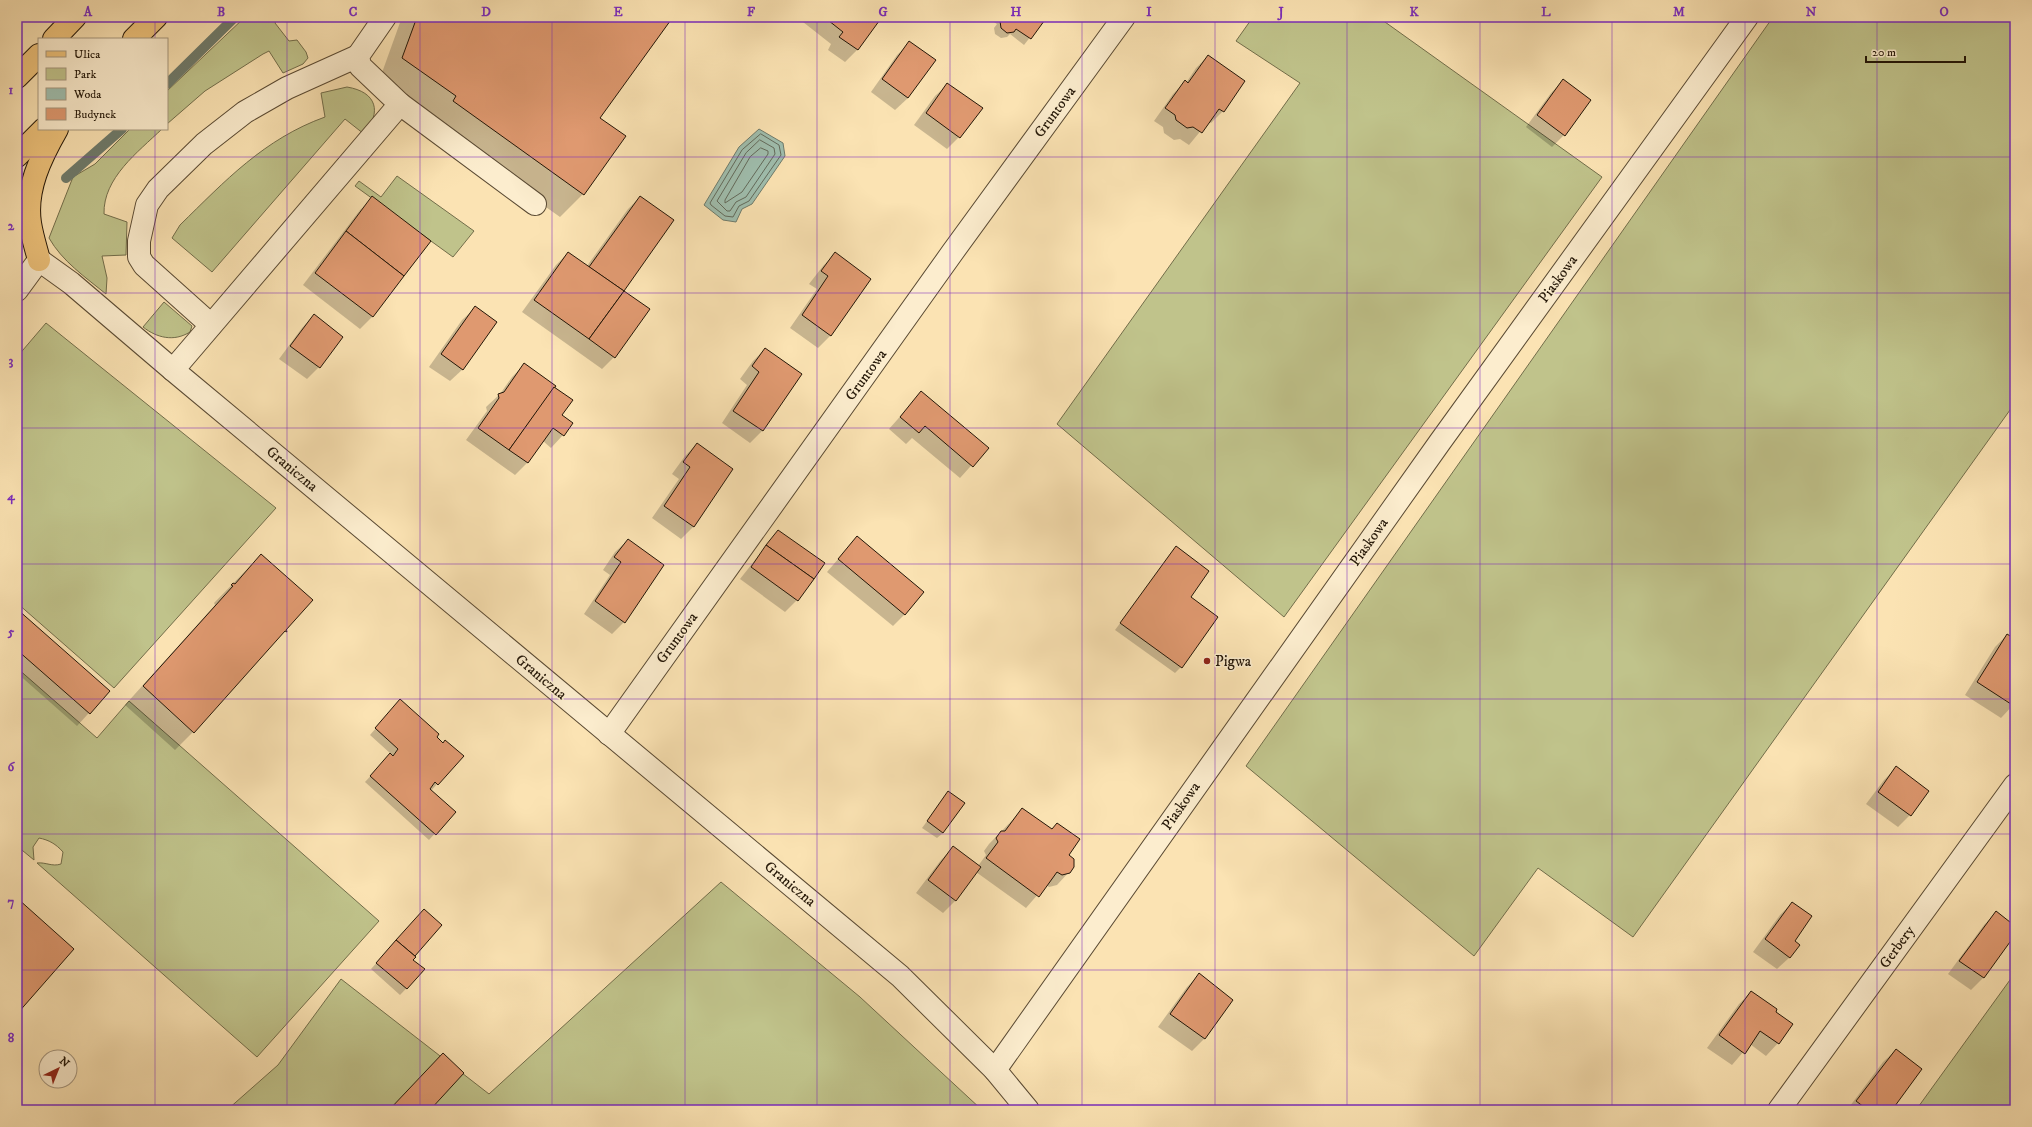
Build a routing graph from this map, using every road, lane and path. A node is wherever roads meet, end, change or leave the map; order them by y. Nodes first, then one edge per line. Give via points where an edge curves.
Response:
1 (75, 17) edge
2 (156, 17) edge
3 (385, 17) edge
4 (1124, 17) edge
5 (1746, 17) edge
6 (55, 38) edge
7 (135, 38) edge
8 (38, 56) edge
9 (358, 56) junction
10 (17, 77) edge
11 (400, 104) junction
12 (43, 130) edge
13 (56, 130) edge
14 (17, 156) edge
15 (535, 204) dead end
16 (39, 260) junction
17 (17, 290) edge
18 (211, 325) junction
19 (173, 370) junction
20 (609, 734) junction
21 (2015, 785) edge
22 (995, 1070) junction
23 (1028, 1110) edge
24 (1779, 1110) edge

1 - 6 main road
2 - 7 main road
3 - 9 street
4 - 20 street, Gruntowa via 952,253
5 - 22 street, Piaskowa via 1435,449
8 - 10 main road
9 - 11 street via 360,66
9 - 18 street via 287,88 245,112 204,144 158,189 147,205 139,241 139,257 144,266
11 - 15 street
11 - 18 street
12 - 14 main road
13 - 16 main road via 40,160 31,189 30,222
16 - 17 street
16 - 19 street, Graniczna via 71,283
18 - 19 street
19 - 20 street, Graniczna
20 - 22 street, Graniczna via 900,976
21 - 24 street, Gerbery
22 - 23 street, Graniczna

